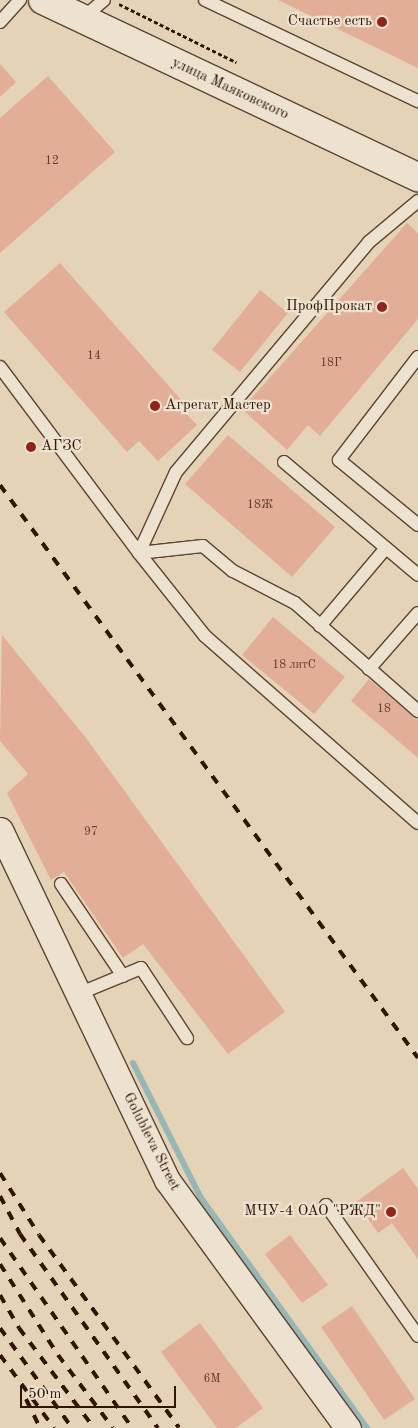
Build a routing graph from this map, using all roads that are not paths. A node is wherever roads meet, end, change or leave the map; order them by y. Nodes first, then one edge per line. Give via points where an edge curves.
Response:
1 (20, 0) edge
2 (43, 0) edge
3 (104, 0) edge
4 (205, 0) edge
5 (82, 19) junction
6 (0, 22) edge
7 (418, 101) edge
8 (418, 177) edge
9 (418, 201) edge
10 (418, 357) edge
11 (0, 367) edge
12 (284, 462) dead end
13 (418, 525) edge
14 (386, 548) junction
15 (139, 553) junction
16 (418, 575) edge
17 (418, 613) edge
18 (320, 626) junction
19 (369, 669) junction
20 (418, 711) edge
21 (418, 823) edge
22 (0, 830) edge
23 (61, 884) dead end
24 (123, 976) junction
25 (78, 994) junction
26 (187, 1038) dead end
27 (326, 1205) dead end
28 (418, 1336) edge
29 (348, 1428) edge

1 - 6 lane
2 - 5 main road, улица Маяковского
3 - 5 lane
4 - 7 lane
5 - 8 main road, улица Маяковского
9 - 15 lane via 369,242 176,472
10 - 13 lane via 339,460
11 - 15 lane
12 - 14 lane
14 - 16 lane
14 - 18 lane
15 - 18 lane via 203,546 233,571 295,603
15 - 21 lane via 205,636
17 - 19 lane
18 - 19 lane
19 - 20 lane
22 - 25 street, Golubleva Street
23 - 24 lane
24 - 25 lane
24 - 26 lane via 141,968
25 - 29 street, Golubleva Street via 167,1180
27 - 28 lane

